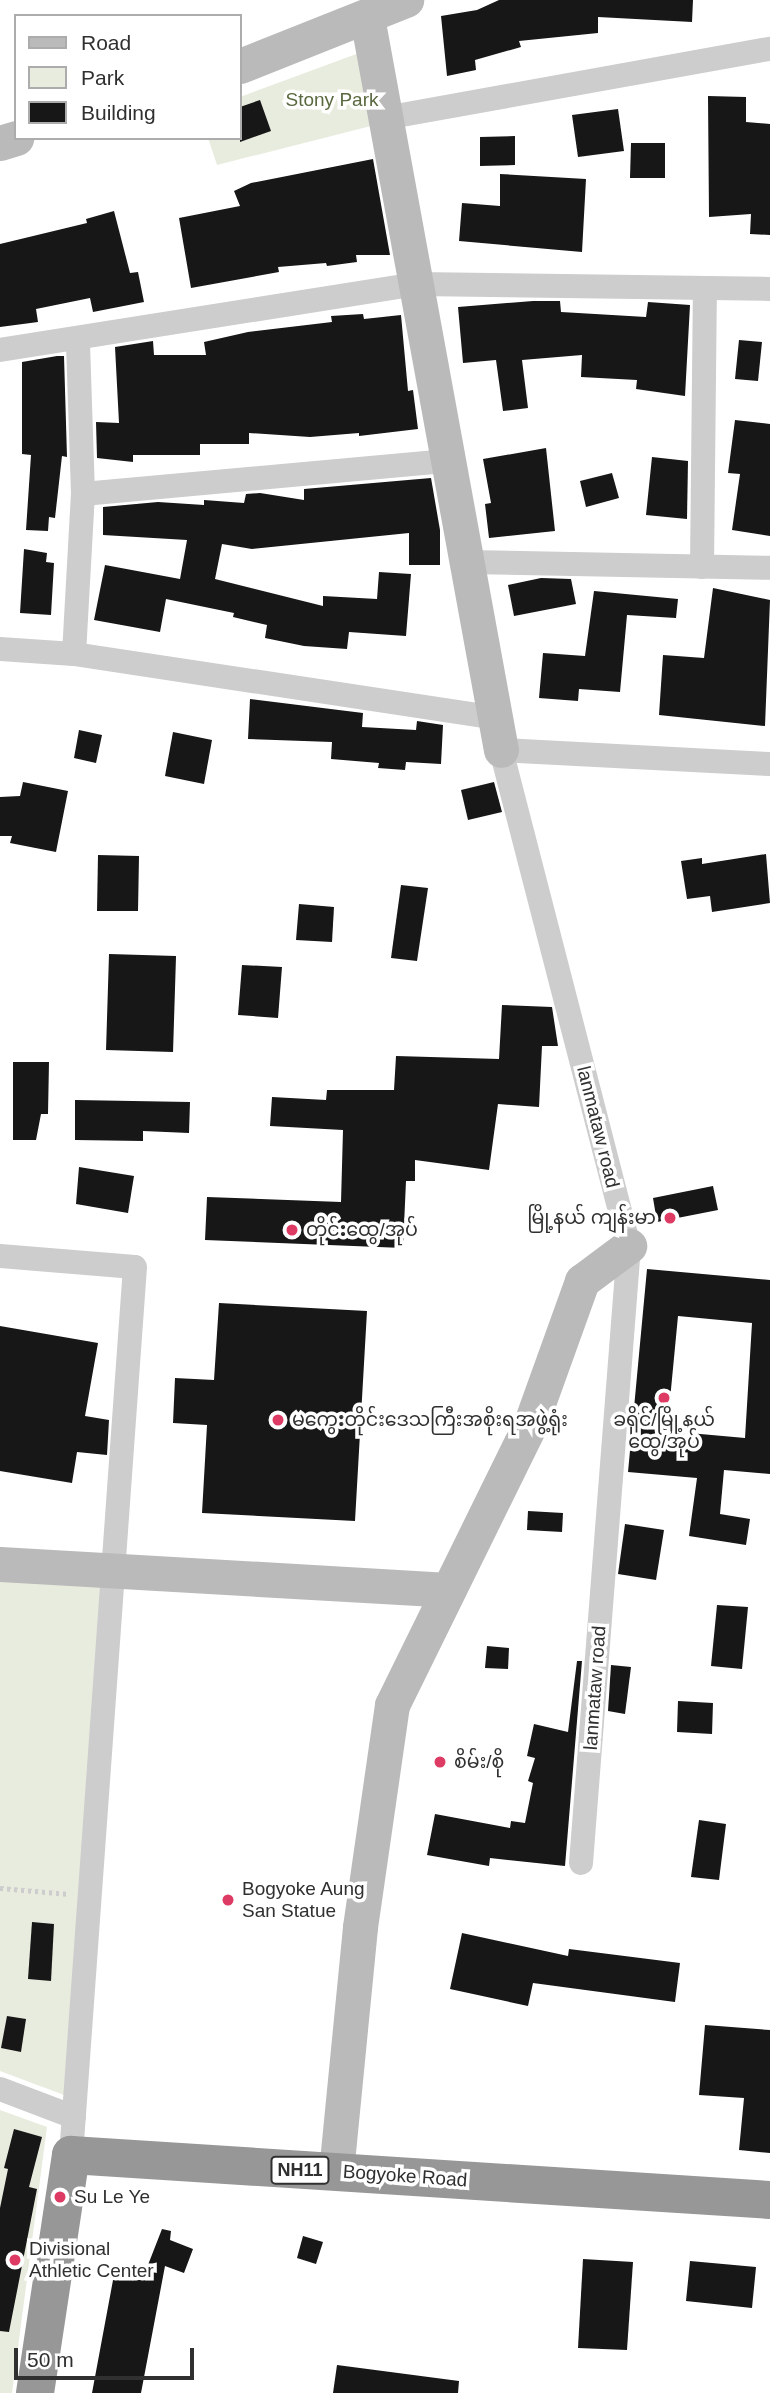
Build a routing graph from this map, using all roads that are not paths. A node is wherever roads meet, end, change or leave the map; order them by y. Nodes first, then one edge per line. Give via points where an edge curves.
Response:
1 (406, 0) edge
2 (367, 16) junction
3 (770, 49) edge
4 (242, 65) edge
5 (385, 118) junction
6 (416, 284) junction
7 (770, 289) edge
8 (705, 290) junction
9 (78, 341) junction
10 (0, 350) edge
11 (448, 461) junction
12 (83, 494) junction
13 (467, 562) junction
14 (702, 567) junction
15 (770, 568) edge
16 (0, 649) edge
17 (74, 654) junction
18 (498, 734) junction
19 (770, 764) edge
20 (629, 1246) junction
21 (0, 1256) edge
22 (0, 1564) edge
23 (111, 1572) junction
24 (448, 1590) junction
25 (581, 1863) dead end
26 (0, 2089) edge
27 (74, 2117) junction
28 (71, 2155) junction
29 (336, 2172) junction
30 (770, 2200) edge
31 (35, 2393) edge

1 - 2 street
2 - 4 street
2 - 5 street
3 - 5 street
5 - 6 street
6 - 8 street
6 - 9 street
6 - 11 street
7 - 8 street
8 - 14 street
9 - 10 street
9 - 12 street
11 - 12 street
11 - 13 street
12 - 17 street
13 - 14 street
13 - 18 street
14 - 15 street
16 - 17 street
17 - 18 street
18 - 19 street
18 - 20 street, lanmataw road
20 - 24 street via 582,1282 532,1420
20 - 25 street, lanmataw road
21 - 23 street via 135,1267
22 - 23 street
23 - 24 street
23 - 27 street
24 - 29 street via 392,1705 360,1927
26 - 27 street
27 - 28 street
28 - 29 highway, Bogyoke Road / NH11
28 - 31 highway
29 - 30 highway, Bogyoke Road / NH11

